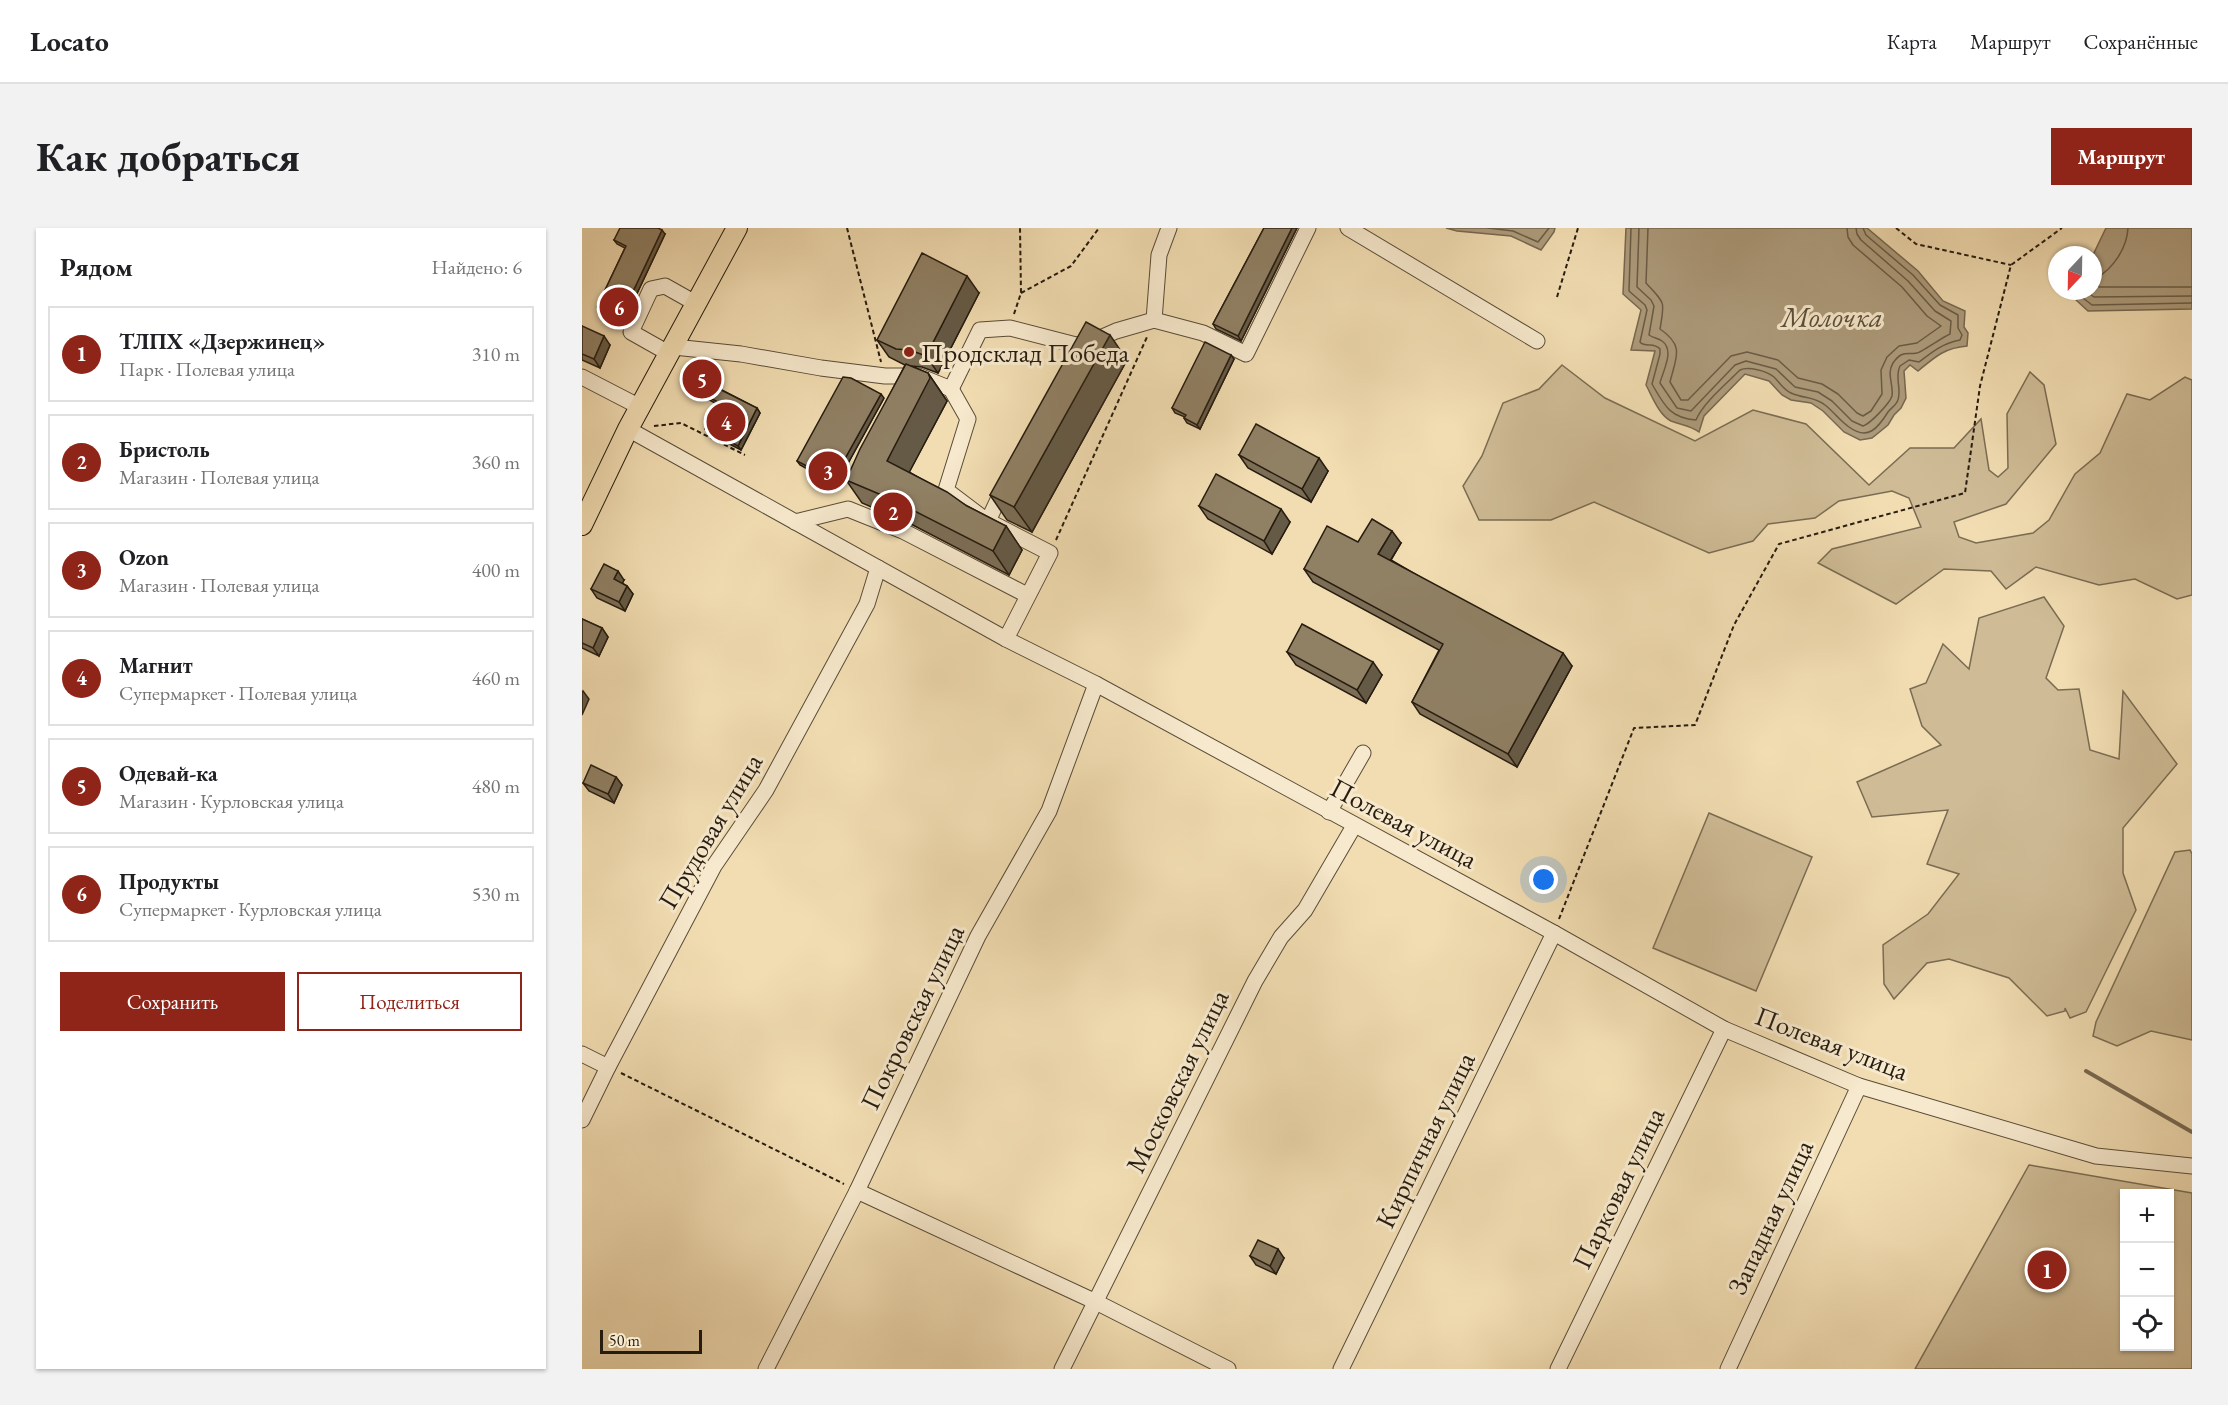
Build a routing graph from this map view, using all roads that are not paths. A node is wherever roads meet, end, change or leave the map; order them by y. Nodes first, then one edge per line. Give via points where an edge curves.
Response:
1 (737, 228) edge
2 (1169, 228) edge
3 (1308, 228) edge
4 (1348, 228) edge
5 (697, 304) junction
6 (1154, 320) junction
7 (1537, 341) dead end
8 (672, 351) junction
9 (582, 378) edge
10 (951, 389) junction
11 (640, 407) junction
12 (628, 429) junction
13 (1011, 472) edge
14 (988, 521) junction
15 (795, 522) junction
16 (582, 525) edge
17 (878, 568) junction
18 (1027, 595) junction
19 (1006, 639) junction
20 (1096, 684) junction
21 (1363, 753) dead end
22 (1329, 812) junction
23 (1354, 826) junction
24 (1554, 933) junction
25 (1724, 1029) junction
26 (582, 1054) edge
27 (608, 1066) junction
28 (1859, 1086) junction
29 (582, 1120) edge
30 (2192, 1166) edge
31 (857, 1191) junction
32 (1096, 1302) junction
33 (766, 1369) edge
34 (1062, 1369) edge
35 (1228, 1369) edge
36 (1341, 1369) edge
37 (1558, 1369) edge
38 (1728, 1369) edge

1 - 5 main road
2 - 6 street via 1159,255
3 - 6 street via 1246,354 1203,333
4 - 7 street
5 - 8 main road
5 - 8 street via 665,286 651,289 631,332
6 - 10 street via 1073,350 1010,328 980,330
8 - 10 street via 741,354 885,376 919,376
8 - 11 main road
9 - 11 street
10 - 14 street via 968,419 946,490
11 - 12 main road
12 - 15 street, Полевая улица
12 - 16 main road
13 - 14 street
14 - 18 street via 1050,553
15 - 17 street, Полевая улица
15 - 18 street via 848,509 903,531
17 - 19 street, Полевая улица
17 - 27 street, Прудовая улица via 867,604 783,759 714,866
18 - 19 street
19 - 20 street, Полевая улица
20 - 22 street, Полевая улица
20 - 31 street, Покровская улица via 1049,811 978,936
21 - 22 street
22 - 23 street, Полевая улица
23 - 24 street, Полевая улица
23 - 32 street, Московская улица via 1305,910 1281,937 1255,981
24 - 25 street, Полевая улица
24 - 36 street, Кирпичная улица
25 - 28 street, Полевая улица
25 - 37 street, Парковая улица
26 - 27 street
27 - 29 street, Прудовая улица
28 - 30 street, Полевая улица via 2096,1156
28 - 38 street, Западная улица
31 - 32 street
31 - 33 street, Покровская улица
32 - 34 street, Московская улица
32 - 35 street

